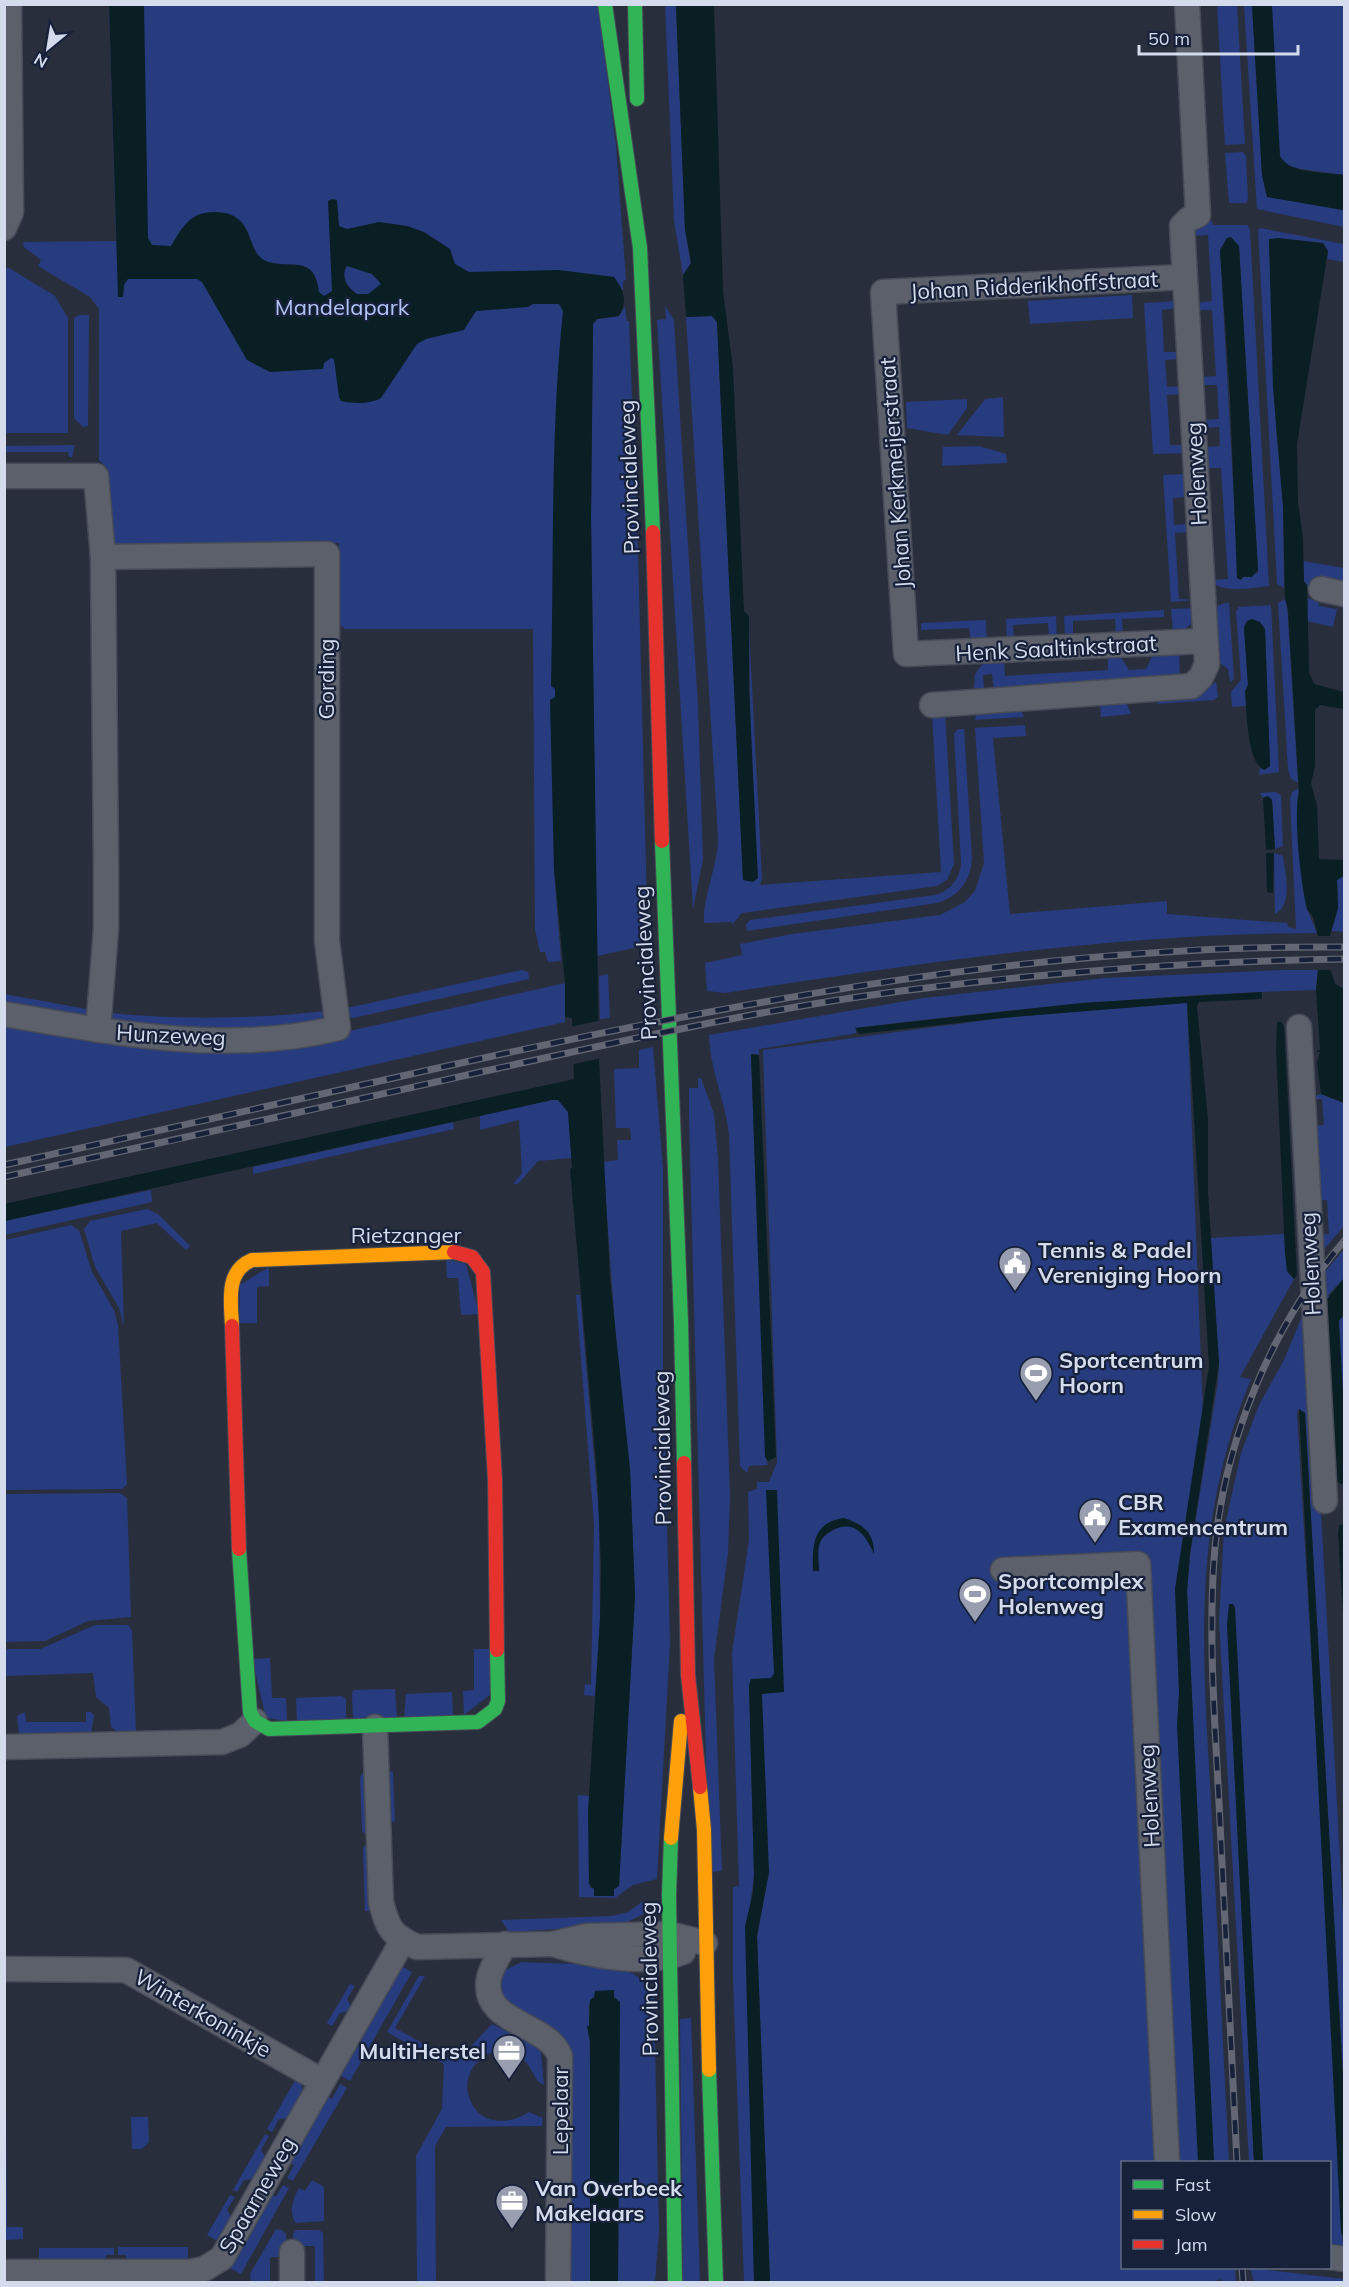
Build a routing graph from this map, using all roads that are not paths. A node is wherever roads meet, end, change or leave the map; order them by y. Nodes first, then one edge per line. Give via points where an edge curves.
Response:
1 (9, 4) edge
2 (605, 4) edge
3 (635, 4) edge
4 (1187, 4) edge
5 (7, 57) edge
6 (637, 109) dead end
7 (637, 132) dead end
8 (4, 228) edge
9 (640, 248) junction
10 (1184, 277) junction
11 (883, 292) joint
12 (4, 476) edge
13 (103, 557) junction
14 (1205, 641) junction
15 (906, 654) joint
16 (932, 705) dead end
17 (4, 1014) edge
18 (1299, 1027) dead end
19 (338, 1028) joint
20 (98, 1030) junction
21 (1325, 1501) dead end
22 (1003, 1570) dead end
23 (688, 1675) junction
24 (255, 1721) junction
25 (375, 1727) junction
26 (4, 1747) edge
27 (669, 1934) junction
28 (403, 1940) junction
29 (705, 1943) junction
30 (506, 1944) junction
31 (553, 1944) junction
32 (670, 1958) junction
33 (4, 1969) edge
34 (322, 2081) junction
35 (1167, 2161) edge
36 (292, 2252) dead end
37 (4, 2272) edge
38 (208, 2276) edge
39 (292, 2283) edge
40 (558, 2283) edge
41 (675, 2283) edge
42 (716, 2283) edge

1 - 5 street
2 - 9 main road, Provincialeweg
3 - 6 main road
4 - 10 street, Holenweg via 1198,215 1182,226
5 - 8 street via 11,213
7 - 9 main road, Provincialeweg
9 - 23 main road, Provincialeweg via 681,1310
10 - 11 street, Johan Ridderikhoffstraat
10 - 14 street, Holenweg
11 - 15 street, Johan Kerkmeijerstraat
12 - 13 street via 96,476
13 - 19 street, Gording via 327,554 327,941
13 - 20 street via 106,929
14 - 15 street, Henk Saaltinkstraat
14 - 16 street, Holenweg via 1207,664 1192,687
17 - 20 street, Hunzeweg
18 - 21 street, Holenweg
19 - 20 street, Hunzeweg via 284,1038 219,1039
22 - 35 street, Holenweg via 1138,1564
23 - 27 main road, Provincialeweg via 670,1829
23 - 29 main road, Provincialeweg via 704,1830
24 - 25 main road, Rietzanger via 269,1729
24 - 25 main road, Rietzanger via 246,1680 236,1491 233,1277 249,1260 258,1259 462,1253 477,1260 483,1272 495,1480 498,1701 495,1709 478,1722
24 - 26 street via 240,1735 222,1742
25 - 28 street via 381,1902 388,1929
27 - 29 street
27 - 31 street via 587,1936
27 - 32 main road, Provincialeweg
28 - 30 street via 417,1947
28 - 34 street, Spaarneweg
29 - 32 street
29 - 42 main road, Provincialeweg
30 - 31 street
30 - 40 street, Lepelaar via 489,1978 491,2001 500,2012 552,2041 560,2056
31 - 32 street via 586,1954
32 - 41 main road, Provincialeweg
33 - 34 street, Winterkoninkje via 126,1970
34 - 38 street, Spaarneweg via 222,2258
36 - 39 street
37 - 38 street, Spaarneweg via 189,2272

